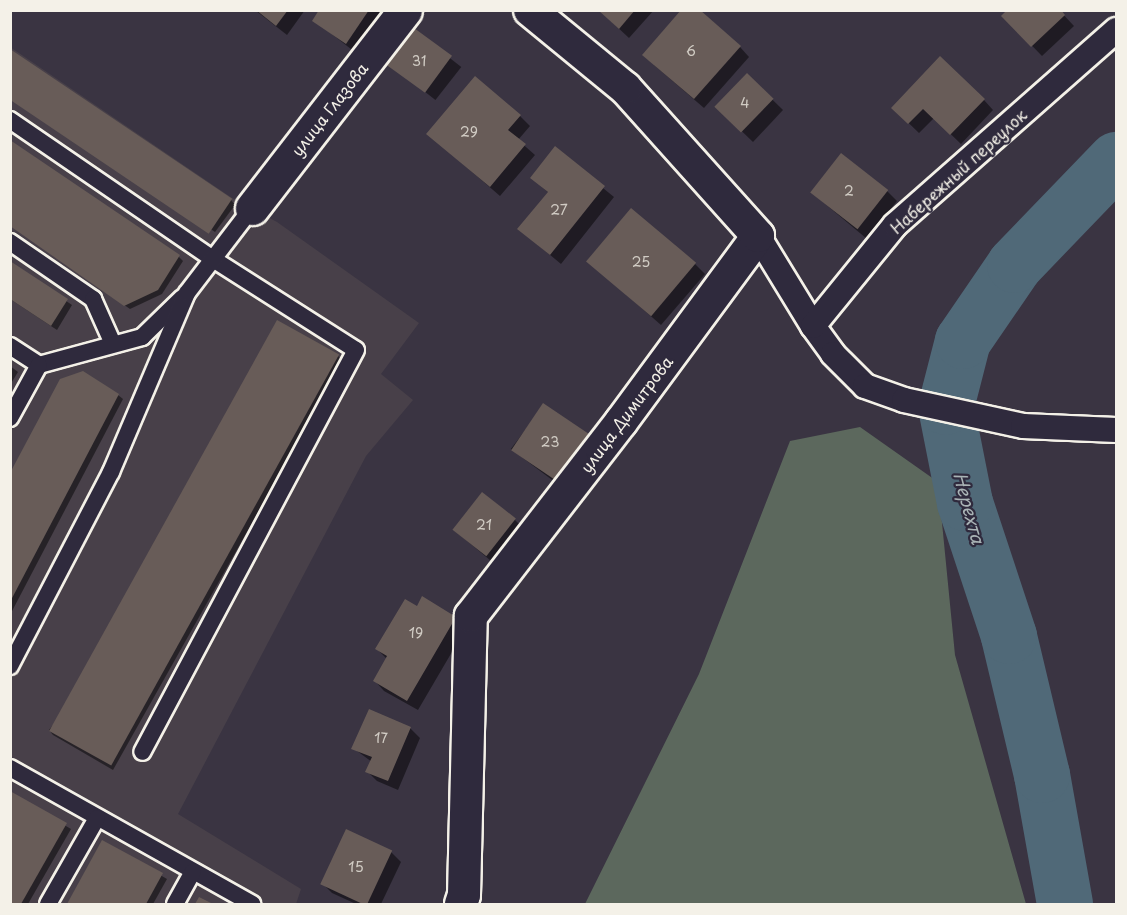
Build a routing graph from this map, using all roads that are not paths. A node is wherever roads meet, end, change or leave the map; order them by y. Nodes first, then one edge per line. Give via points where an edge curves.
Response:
1 (405, 10) edge
2 (530, 10) edge
3 (1116, 30) edge
4 (10, 120) edge
5 (252, 208) joint
6 (758, 236) junction
7 (10, 242) edge
8 (213, 259) junction
9 (187, 293) junction
10 (813, 326) junction
11 (113, 344) junction
12 (10, 346) edge
13 (39, 365) junction
14 (10, 418) edge
15 (1116, 430) edge
16 (10, 666) edge
17 (142, 752) dead end
18 (10, 768) edge
19 (98, 818) junction
20 (193, 872) junction
21 (48, 904) edge
22 (175, 904) edge
23 (252, 904) edge
24 (461, 904) edge

1 - 5 street, улица Глазова
2 - 6 street via 625,88
3 - 10 street, Набережный переулок via 895,225
4 - 8 lane
5 - 8 lane
6 - 10 street
6 - 24 street, улица Димитрова via 471,616
7 - 11 lane via 93,299
8 - 9 lane
8 - 17 lane via 356,350
9 - 11 lane via 142,337
9 - 16 lane via 111,472
10 - 15 street via 833,354 865,386 904,400 1023,426
11 - 13 lane
12 - 13 lane
13 - 14 lane
18 - 19 lane
19 - 20 lane
19 - 21 lane
20 - 22 lane
20 - 23 lane

